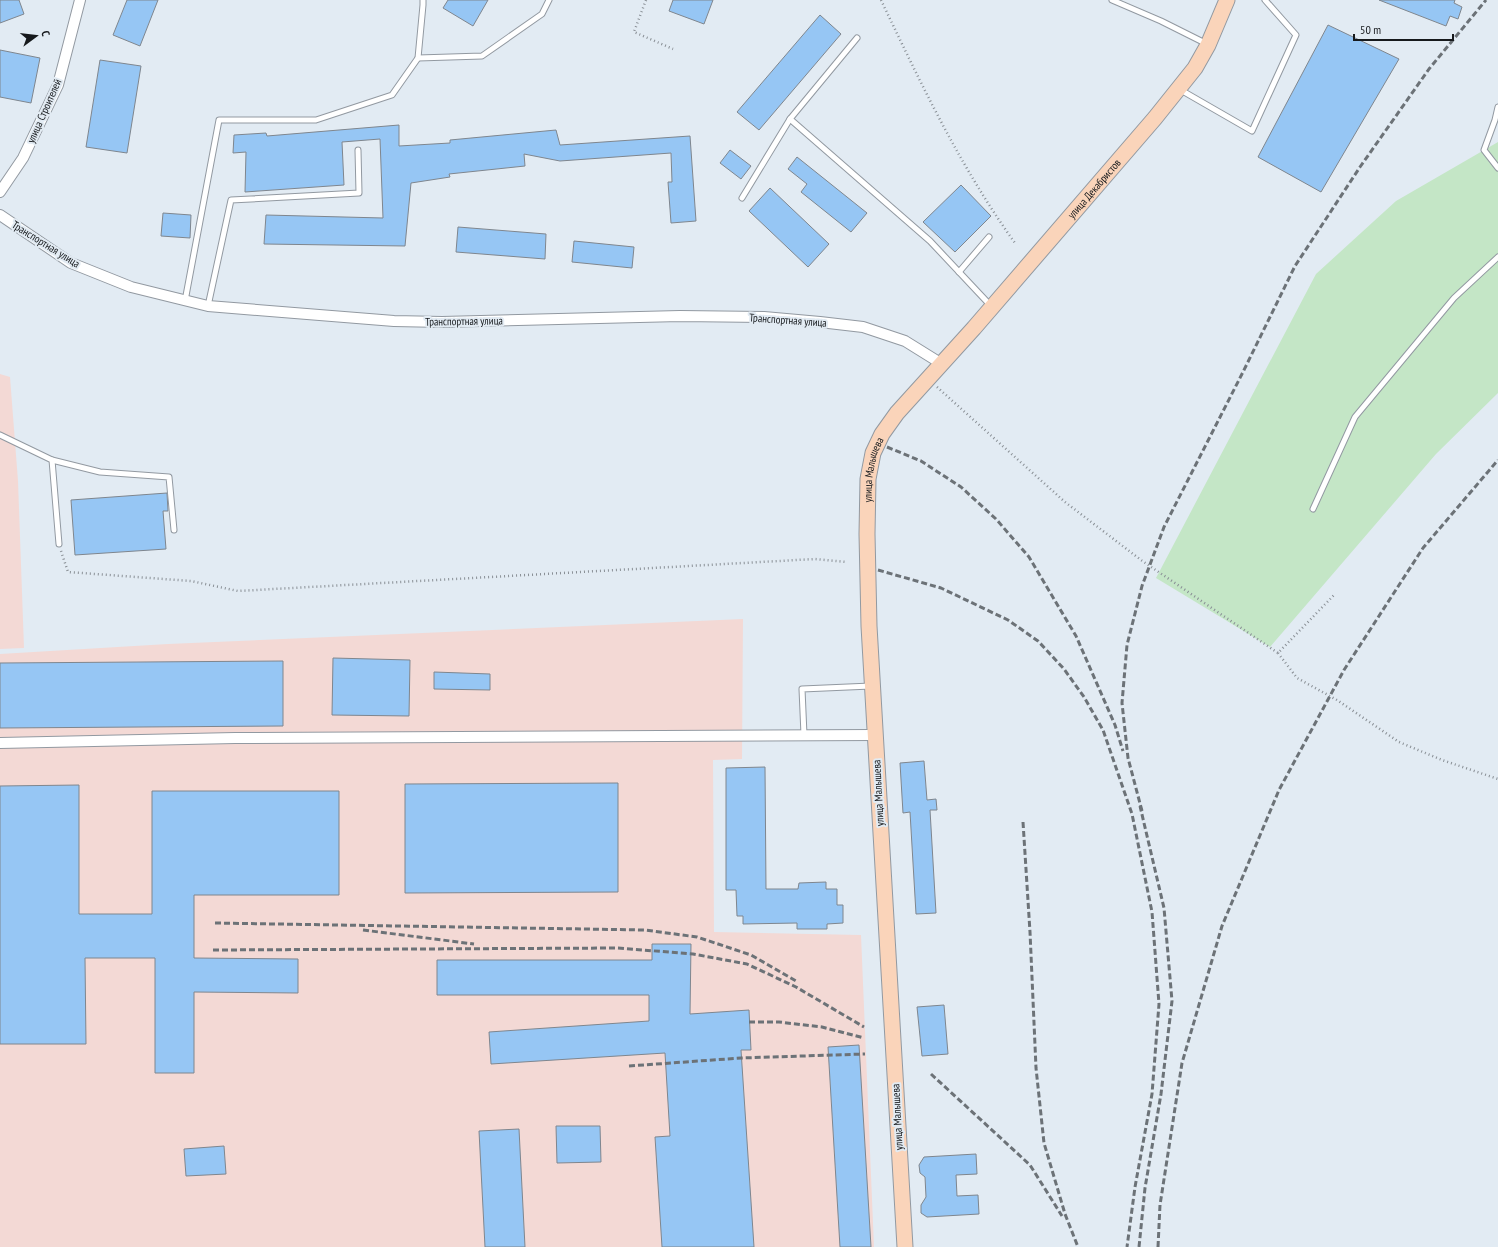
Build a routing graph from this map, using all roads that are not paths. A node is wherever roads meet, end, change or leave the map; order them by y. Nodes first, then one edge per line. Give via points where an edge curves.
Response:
1 (80, 0) edge
2 (423, 0) edge
3 (549, 0) edge
4 (1112, 0) edge
5 (1227, 0) edge
6 (1265, 0) edge
7 (857, 38) dead end
8 (1208, 45) junction
9 (418, 58) junction
10 (1178, 89) junction
11 (1498, 107) edge
12 (790, 119) junction
13 (358, 150) dead end
14 (1498, 168) edge
15 (0, 192) edge
16 (742, 198) dead end
17 (0, 215) edge
18 (989, 237) dead end
19 (1498, 257) edge
20 (959, 272) junction
21 (185, 301) junction
22 (208, 306) junction
23 (992, 307) junction
24 (942, 364) junction
25 (0, 435) edge
26 (52, 460) junction
27 (1313, 509) dead end
28 (174, 530) dead end
29 (59, 544) road end
30 (872, 686) junction
31 (804, 735) junction
32 (874, 736) junction
33 (0, 743) edge
34 (905, 1247) edge

1 - 15 street, улица Строителей via 58,85 22,158
2 - 9 lane
3 - 9 lane via 542,14 482,56
4 - 8 lane
5 - 8 main road, улица Декабристов
6 - 10 lane via 1296,35 1252,131
7 - 12 lane
8 - 10 main road, улица Декабристов via 1195,68
9 - 21 lane via 392,95 316,120 219,120
10 - 23 main road, улица Декабристов
11 - 14 lane via 1484,150
12 - 16 lane
12 - 20 lane via 930,240
13 - 22 lane via 359,193 231,200
17 - 21 street, Транспортная улица via 71,263 131,287
18 - 20 lane
19 - 27 lane via 1454,298 1355,417
20 - 23 lane
21 - 22 street, Транспортная улица
22 - 24 street, Транспортная улица via 394,321 442,322 680,316 764,317 863,327 905,341
23 - 24 main road, улица Декабристов
24 - 30 main road, улица Малышева via 897,413 882,434 873,453 868,479 867,534
25 - 26 lane
26 - 28 lane via 100,472 169,477
26 - 29 lane
30 - 31 lane via 802,689
30 - 32 main road, улица Малышева
31 - 32 street
31 - 33 street via 243,738
32 - 34 main road, улица Малышева

